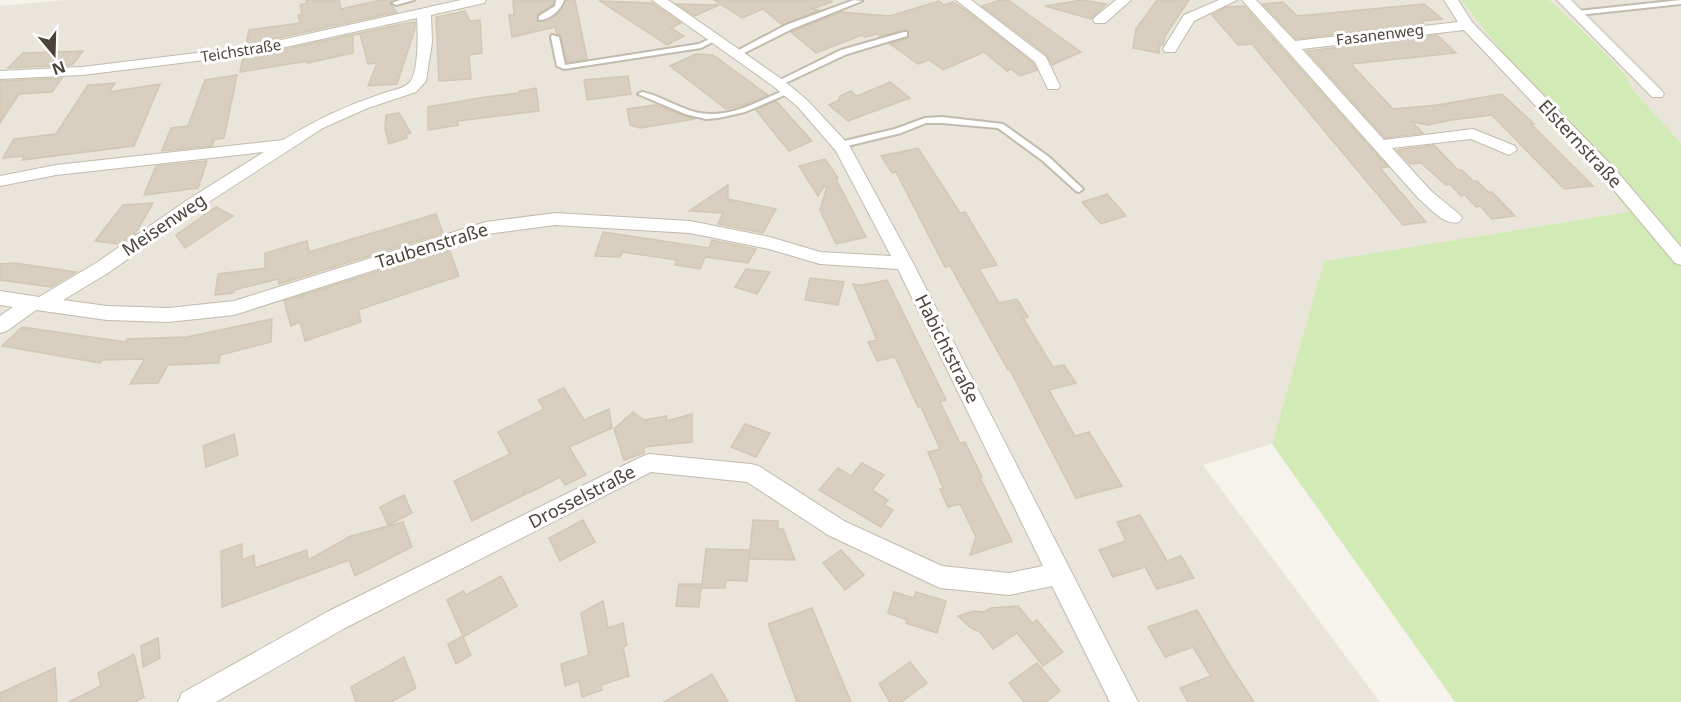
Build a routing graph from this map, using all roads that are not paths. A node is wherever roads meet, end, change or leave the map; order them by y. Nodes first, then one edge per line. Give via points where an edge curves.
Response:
1 (410, 0) edge
2 (479, 0) edge
3 (560, 0) edge
4 (658, 0) edge
5 (963, 0) edge
6 (1124, 0) edge
7 (1230, 0) edge
8 (1249, 0) edge
9 (1451, 0) edge
10 (1564, 0) edge
11 (858, 1) edge
12 (1681, 2) edge
13 (396, 3) dead end
14 (424, 12) junction
15 (1578, 13) junction
16 (542, 18) dead end
17 (1100, 20) dead end
18 (1471, 29) junction
19 (904, 33) dead end
20 (555, 36) dead end
21 (716, 38) junction
22 (1292, 46) junction
23 (1170, 49) dead end
24 (737, 53) junction
25 (0, 75) edge
26 (1053, 86) dead end
27 (783, 87) junction
28 (642, 94) dead end
29 (1657, 94) dead end
30 (286, 144) junction
31 (839, 145) junction
32 (1380, 145) junction
33 (1509, 150) dead end
34 (0, 181) edge
35 (1079, 189) dead end
36 (1453, 218) dead end
37 (1681, 259) edge
38 (904, 263) junction
39 (0, 298) edge
40 (36, 303) junction
41 (0, 326) edge
42 (1059, 574) junction
43 (191, 702) edge
44 (1125, 702) edge

1 - 13 lane
2 - 14 street, Teichstraße
3 - 16 lane via 558,7
4 - 21 street, Habichtstraße
5 - 26 street via 1041,60
6 - 17 street
7 - 23 street via 1189,18
8 - 22 street
9 - 18 street
10 - 15 street
11 - 24 lane via 789,27
12 - 15 lane
14 - 25 street, Teichstraße via 254,50 93,70
14 - 30 street, Meisenweg via 425,42 419,81 411,89 363,105
15 - 29 street
18 - 22 street, Fasanenweg
18 - 37 street, Elsternstraße via 1609,173
19 - 27 lane via 844,52
20 - 21 lane via 564,67 701,46
21 - 24 street, Habichtstraße
22 - 32 street
24 - 27 street, Habichtstraße
27 - 28 lane via 735,113 724,114 695,114 658,96
27 - 31 street, Habichtstraße
30 - 34 street, Meisenweg via 56,170
30 - 40 street, Meisenweg via 102,268
31 - 35 lane via 925,121 1000,126
31 - 38 street, Habichtstraße
32 - 33 street via 1473,134
32 - 36 street via 1425,195
38 - 40 street, Taubenstraße via 820,258 690,227 555,219 486,228 234,309 168,315 107,313
38 - 42 street, Habichtstraße
39 - 40 street, Taubenstraße
40 - 41 street, Meisenweg
42 - 43 street, Drosselstraße via 1009,584 940,577 836,528 751,472 649,464 336,620
42 - 44 street, Habichtstraße

